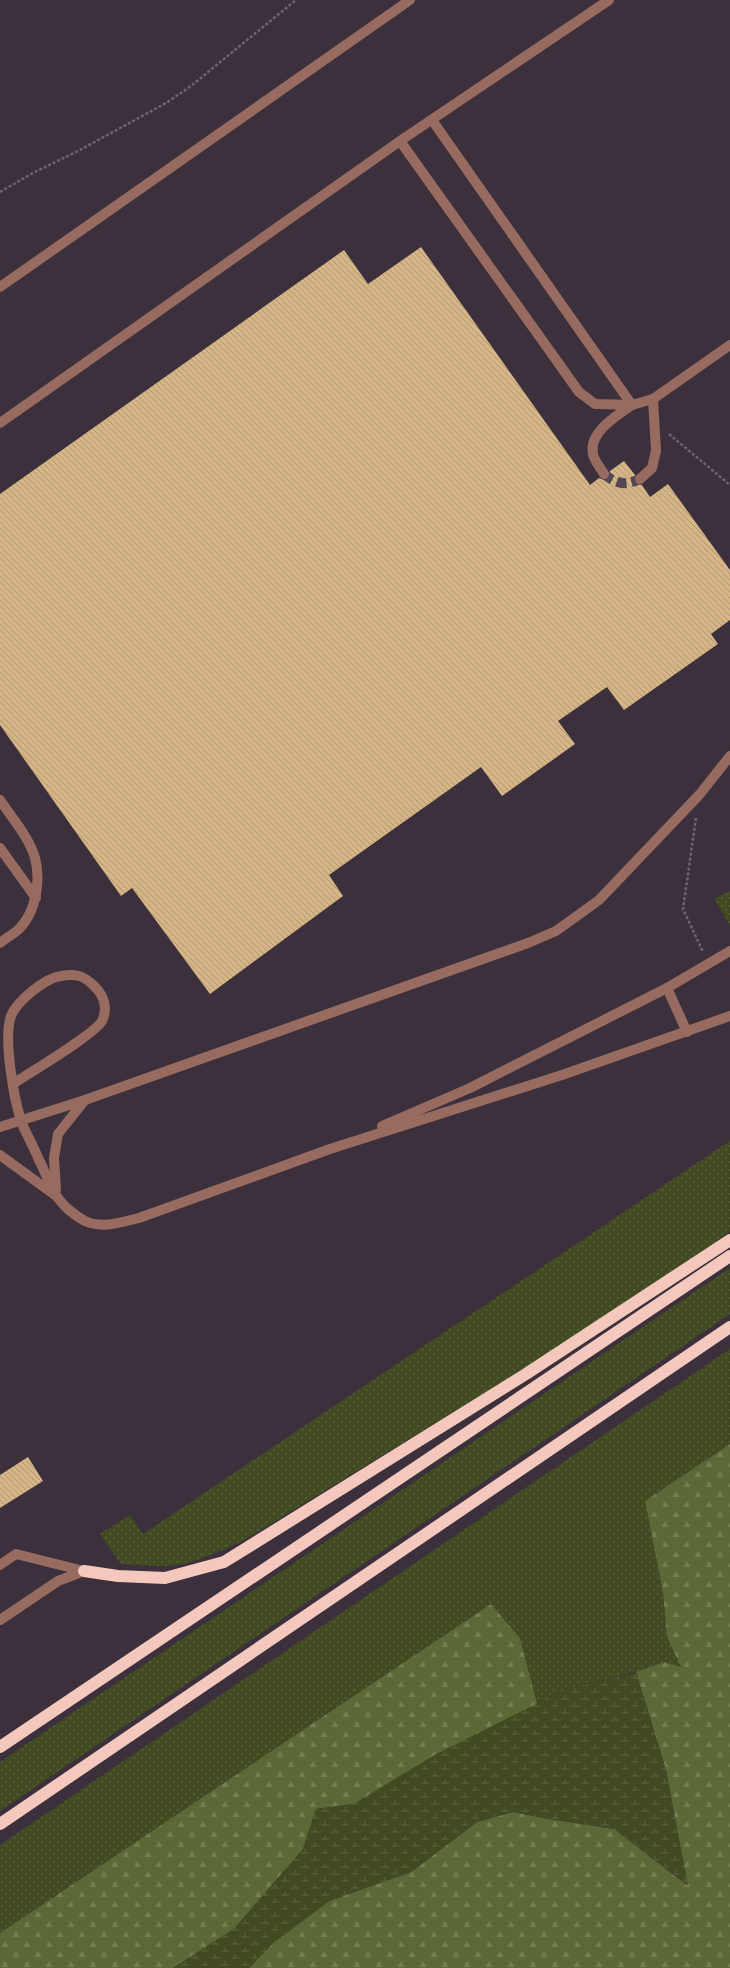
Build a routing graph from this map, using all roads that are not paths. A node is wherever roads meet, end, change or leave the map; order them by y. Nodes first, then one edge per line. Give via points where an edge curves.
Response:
1 (410, 0) edge
2 (609, 0) edge
3 (432, 120) junction
4 (400, 141) junction
5 (0, 287) edge
6 (730, 345) edge
7 (653, 399) junction
8 (632, 405) junction
9 (0, 424) edge
10 (604, 474) tunnel mouth
11 (640, 479) tunnel mouth
12 (730, 756) edge
13 (0, 800) edge
14 (0, 848) edge
15 (36, 898) junction
16 (0, 943) edge
17 (730, 951) edge
18 (667, 988) junction
19 (730, 1016) edge
20 (688, 1032) junction
21 (13, 1084) junction
22 (85, 1100) junction
23 (21, 1121) junction
24 (0, 1127) edge
25 (330, 1148) junction
26 (0, 1155) edge
27 (56, 1196) junction
28 (730, 1240) edge
29 (730, 1256) edge
30 (730, 1327) edge
31 (0, 1565) edge
32 (84, 1571) junction
33 (0, 1620) edge
34 (0, 1747) edge
35 (0, 1824) edge

1 - 5 lane
2 - 3 lane
3 - 4 lane
3 - 8 lane
4 - 8 lane via 578,392 595,404
4 - 9 lane
6 - 7 lane
7 - 8 lane
7 - 11 lane via 656,451 652,468
8 - 10 lane via 610,420 596,437 593,454
12 - 22 lane via 700,794 599,900 556,930 528,943
13 - 15 lane via 26,838 35,858 38,880
14 - 15 lane
15 - 16 lane via 20,928
17 - 18 lane
18 - 20 lane
18 - 25 lane via 470,1088
19 - 20 lane
20 - 25 lane via 562,1075
21 - 21 lane via 90,1032 102,1021 105,1010 102,995 88,979 73,973 53,977 21,1001 11,1016 8,1039
21 - 23 lane
22 - 23 lane
22 - 27 lane via 58,1134 54,1158
23 - 24 lane
23 - 27 lane
25 - 27 lane via 120,1223 100,1225 86,1222
26 - 27 lane
28 - 32 highway via 526,1374 224,1562 165,1578 118,1576
29 - 34 highway
30 - 35 highway
31 - 32 lane via 16,1554
32 - 33 lane via 58,1581

